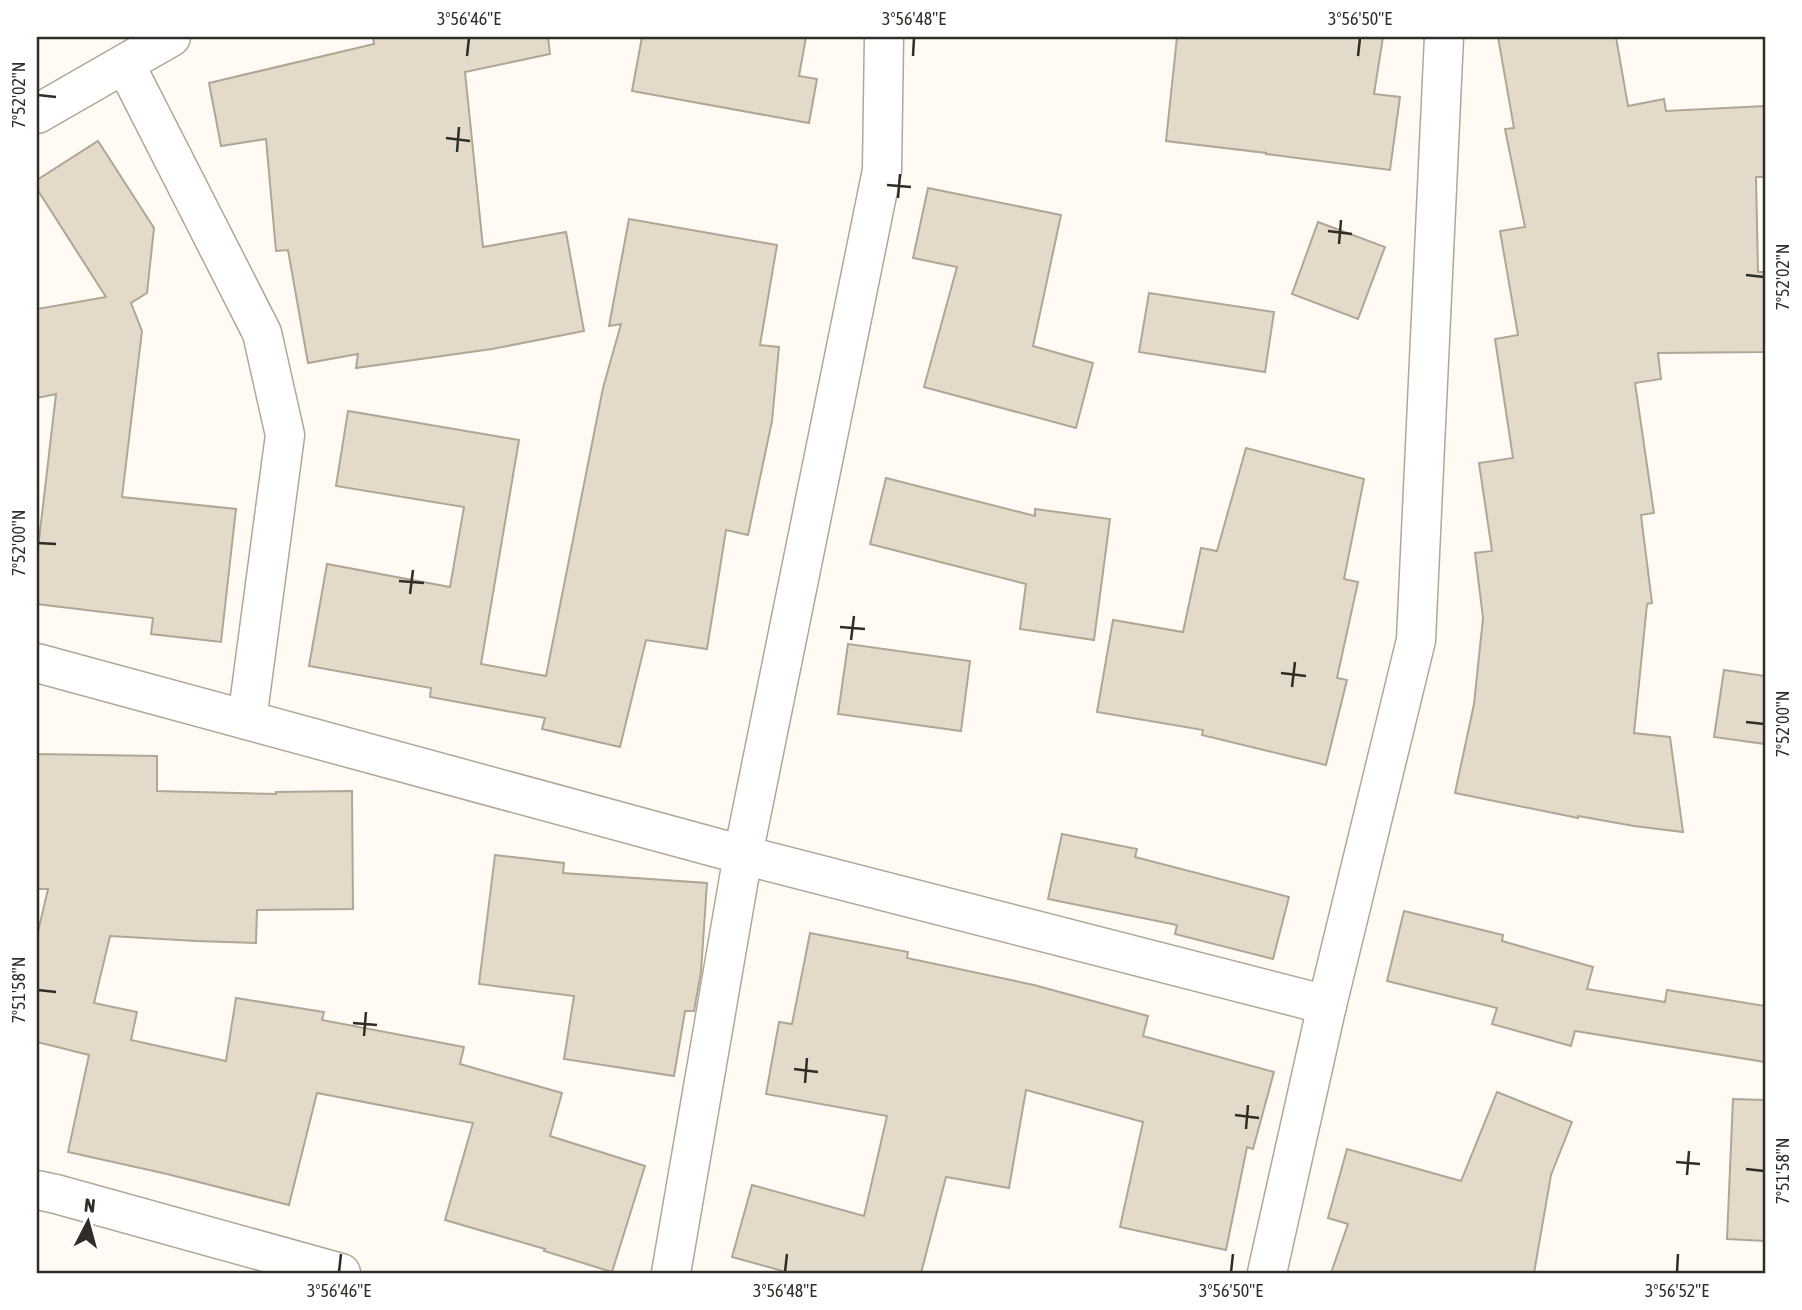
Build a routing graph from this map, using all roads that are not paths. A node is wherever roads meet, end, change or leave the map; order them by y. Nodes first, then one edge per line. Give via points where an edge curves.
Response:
1 (171, 37) edge
2 (884, 37) edge
3 (1444, 37) edge
4 (125, 64) junction
5 (37, 114) edge
6 (37, 663) edge
7 (247, 720) junction
8 (743, 855) junction
9 (1327, 1005) junction
10 (37, 1190) edge
11 (341, 1273) edge
12 (671, 1273) edge
13 (1267, 1273) edge

1 - 4 street
2 - 8 street via 883,170
3 - 9 street via 1416,640
4 - 5 street
4 - 7 street via 262,333 285,435
6 - 7 street
7 - 8 street
8 - 9 street
8 - 12 street
9 - 13 street
10 - 11 street

